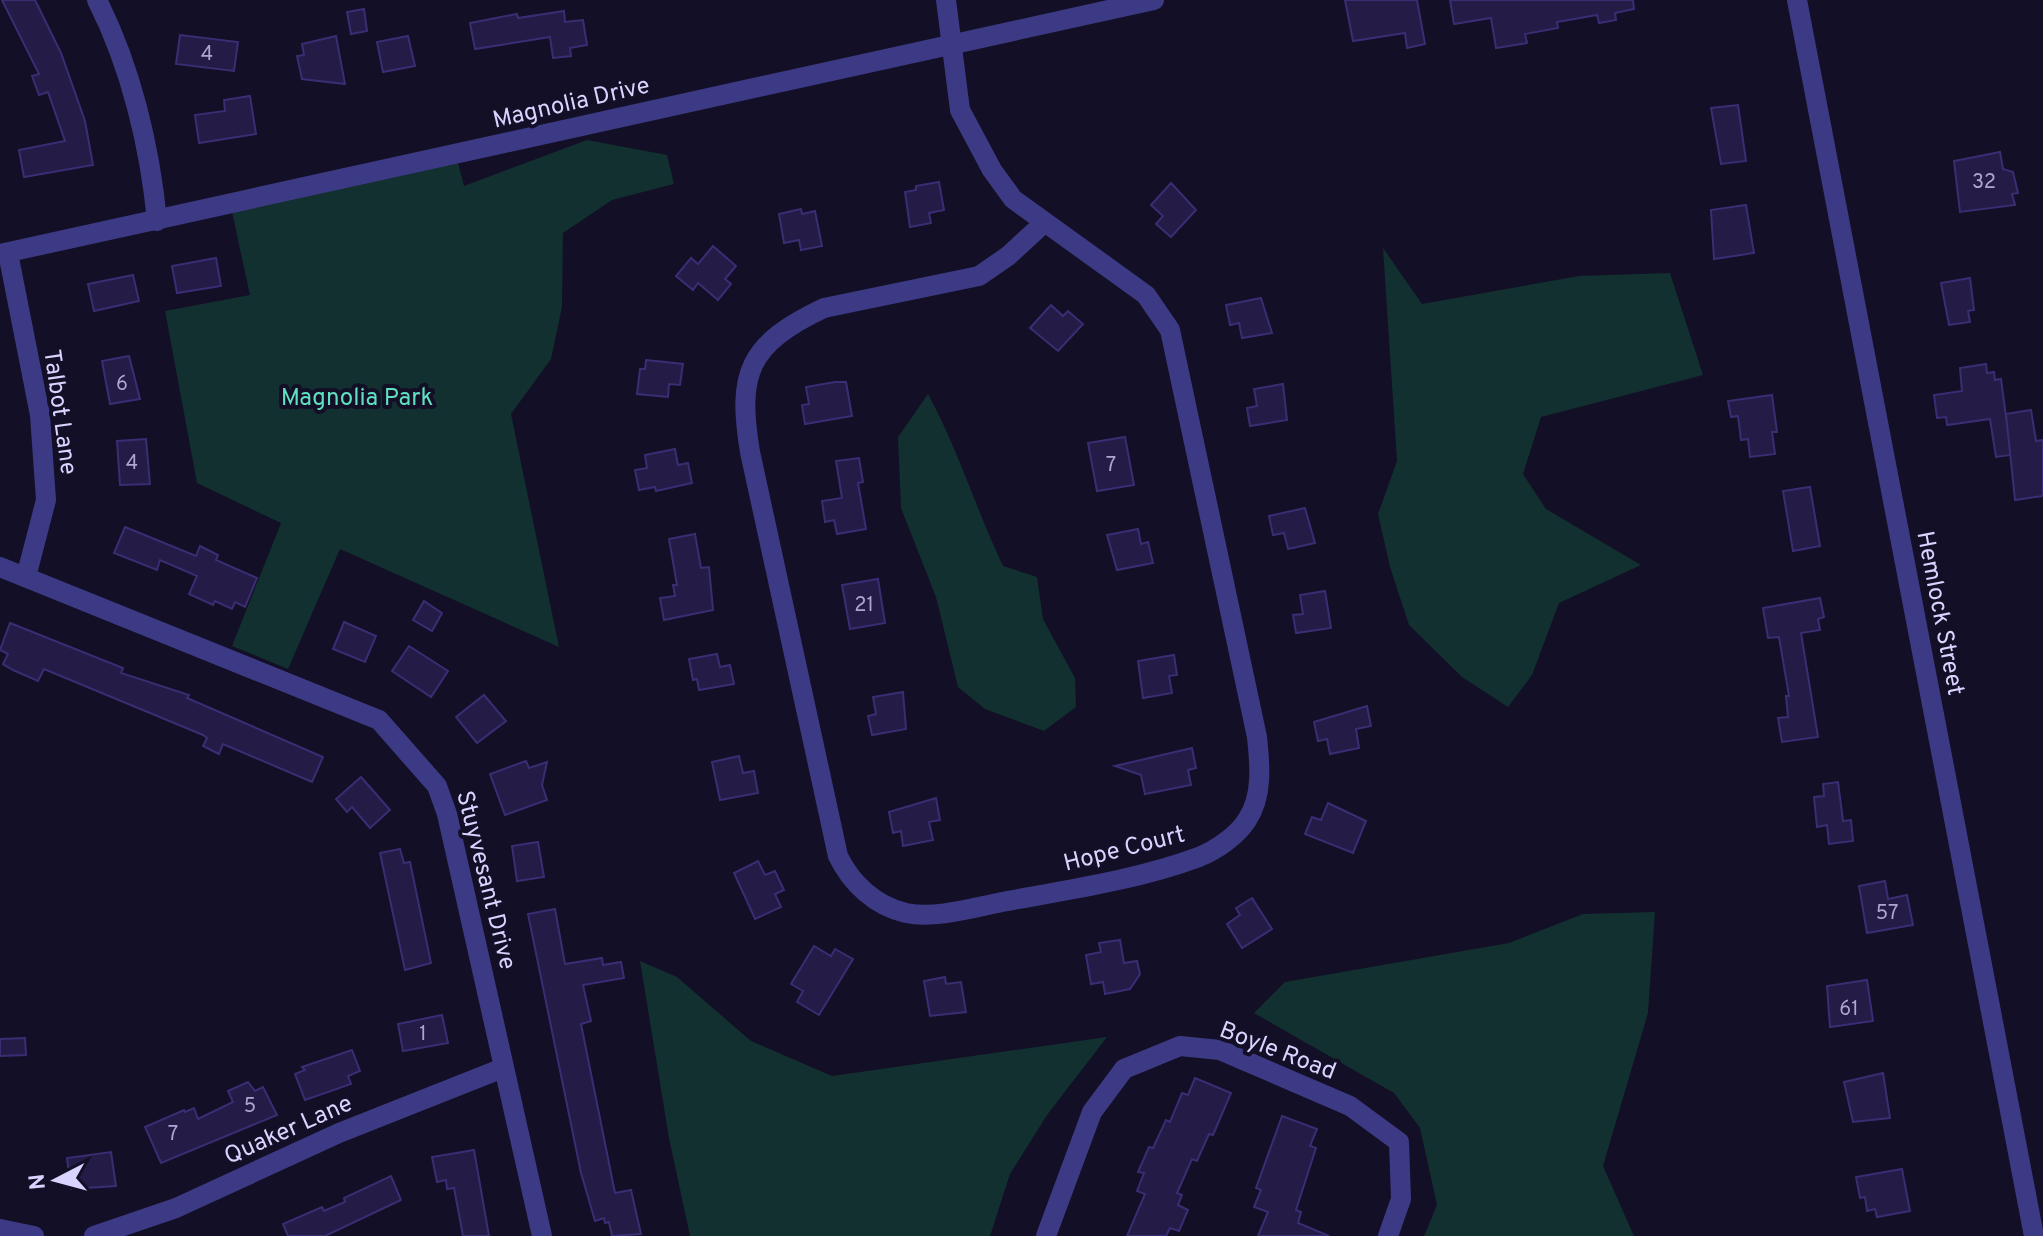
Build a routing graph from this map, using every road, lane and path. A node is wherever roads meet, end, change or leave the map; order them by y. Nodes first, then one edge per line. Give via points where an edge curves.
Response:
1 (97, 0) edge
2 (946, 0) edge
3 (1154, 0) edge
4 (1797, 0) edge
5 (954, 44) junction
6 (157, 221) junction
7 (1045, 222) junction
8 (4, 254) edge
9 (0, 567) edge
10 (26, 577) junction
11 (503, 1068) junction
12 (0, 1229) edge
13 (34, 1236) edge
14 (94, 1236) edge
15 (542, 1236) edge
16 (1046, 1236) edge
17 (1388, 1236) edge
18 (2034, 1236) edge

1 - 6 street via 112,29 152,163
2 - 5 street, Hope Court
3 - 5 street, Magnolia Drive
4 - 18 street, Hemlock Street
5 - 6 street, Magnolia Drive
5 - 7 street, Hope Court via 960,110 978,147 1013,199
6 - 8 street, Magnolia Drive
7 - 7 street, Hope Court via 979,276 824,308 781,334 749,370 742,406 822,795 847,875 875,899 904,912 925,914 1081,888 1210,851 1233,837 1255,803 1259,762 1170,330 1146,295
8 - 10 street, Talbot Lane via 40,415 46,500
9 - 10 street, Stuyvesant Drive
10 - 11 street, Stuyvesant Drive via 379,720 437,786 460,862
11 - 14 street, Quaker Lane via 339,1133 176,1208
11 - 15 street, Stuyvesant Drive
12 - 13 street
16 - 17 street, Boyle Road via 1092,1112 1124,1069 1180,1046 1220,1050 1350,1106 1399,1142 1401,1199

